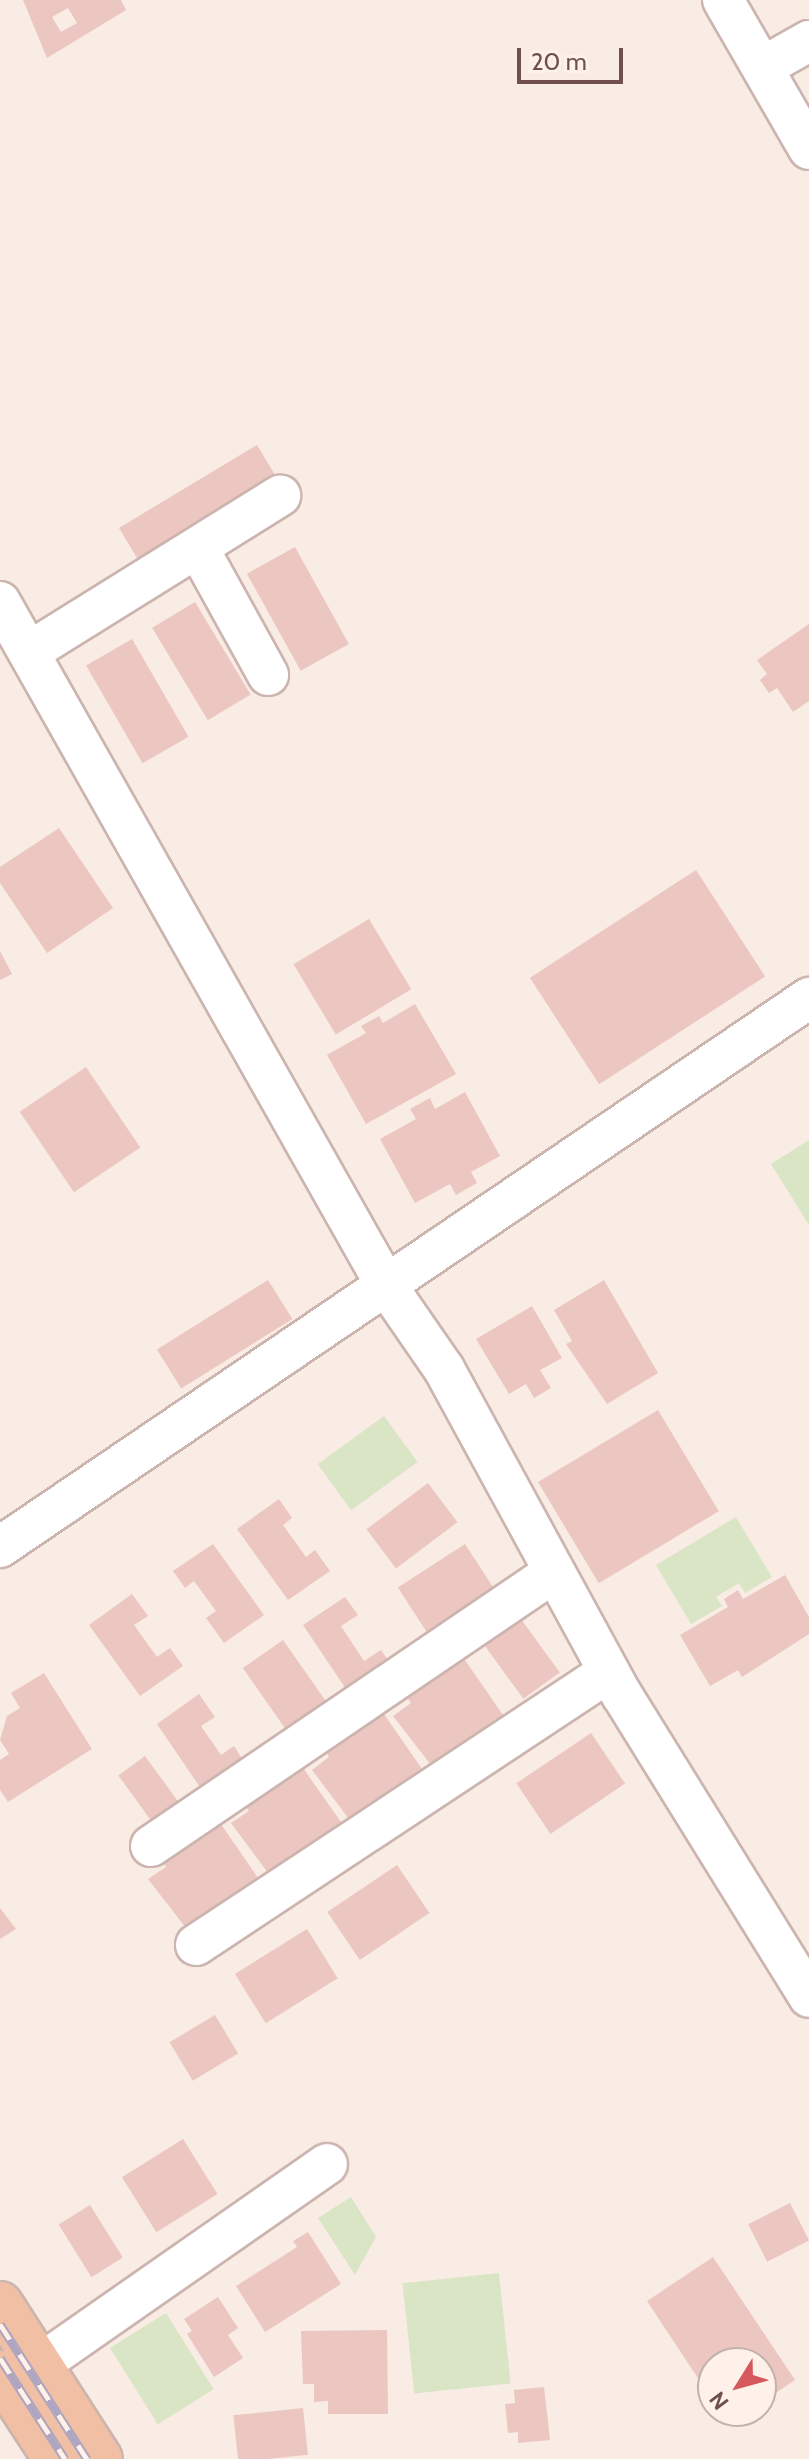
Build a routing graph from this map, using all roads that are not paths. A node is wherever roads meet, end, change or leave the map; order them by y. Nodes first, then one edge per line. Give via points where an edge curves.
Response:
1 (723, 0) edge
2 (809, 41) edge
3 (763, 67) junction
4 (809, 149) edge
5 (280, 496) dead end
6 (198, 548) junction
7 (0, 602) edge
8 (29, 652) junction
9 (268, 675) dead end
10 (809, 998) edge
11 (386, 1285) junction
12 (0, 1547) edge
13 (554, 1572) junction
14 (609, 1672) junction
15 (151, 1846) dead end
16 (196, 1945) dead end
17 (809, 1997) edge
18 (327, 2164) dead end
19 (0, 2304) edge
20 (20, 2369) edge
21 (56, 2459) edge
22 (100, 2459) edge

1 - 3 street
2 - 3 street
3 - 4 street
5 - 6 street
6 - 8 street
6 - 9 street
7 - 8 street
8 - 11 street
10 - 11 street
11 - 12 street
11 - 13 street via 444,1369
13 - 14 street
13 - 15 street
14 - 16 street
14 - 17 street
18 - 20 street
19 - 20 main road
20 - 21 main road
20 - 22 main road

